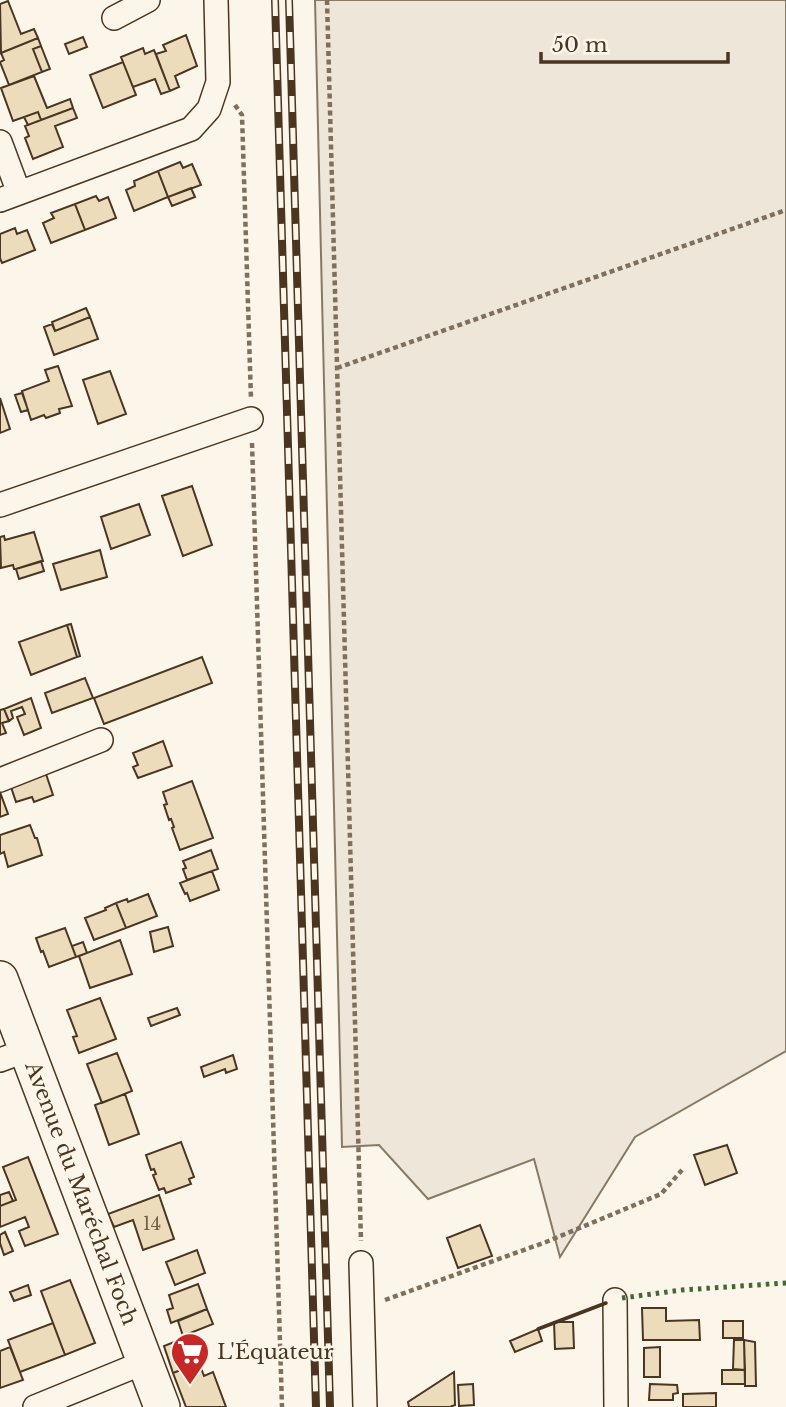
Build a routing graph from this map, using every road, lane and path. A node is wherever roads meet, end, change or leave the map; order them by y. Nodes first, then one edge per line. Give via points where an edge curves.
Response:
1 (148, 0) edge
2 (216, 0) edge
3 (327, 0) edge
4 (114, 18) dead end
5 (218, 82) junction
6 (0, 142) edge
7 (9, 196) edge
8 (786, 210) edge
9 (337, 368) junction
10 (251, 419) junction
11 (0, 505) edge
12 (101, 740) dead end
13 (0, 780) edge
14 (0, 979) edge
15 (7, 1019) edge
16 (14, 1055) edge
17 (682, 1170) dead end
18 (361, 1263) joint
19 (615, 1300) dead end
20 (363, 1308) junction
21 (145, 1362) junction
22 (35, 1407) edge
23 (162, 1407) edge
24 (282, 1407) edge
25 (365, 1407) edge
26 (617, 1407) edge

1 - 4 street
2 - 5 street
3 - 9 path
5 - 7 street via 209,109 191,129
5 - 10 path via 242,115
6 - 7 street
8 - 9 path
9 - 18 path
10 - 11 street
10 - 24 path
12 - 13 street
14 - 15 main road, Avenue du Maréchal Foch
15 - 16 main road, Avenue du Maréchal Foch
16 - 21 main road, Avenue du Maréchal Foch
17 - 20 path via 661,1194 546,1242
18 - 20 street
19 - 26 street
20 - 25 street
21 - 22 street
21 - 23 main road, Avenue du Maréchal Foch

